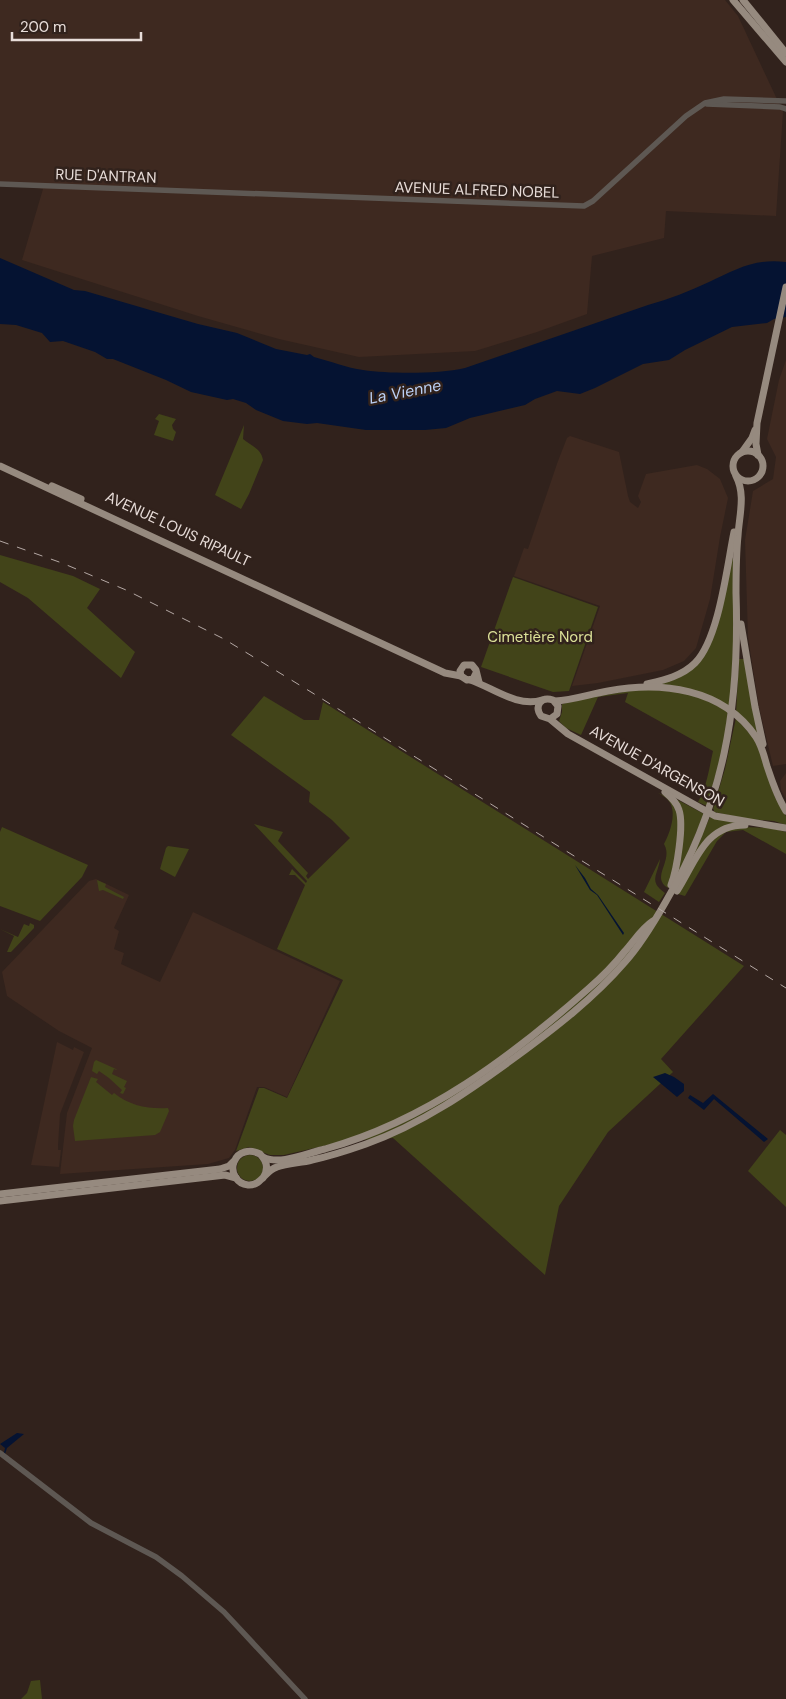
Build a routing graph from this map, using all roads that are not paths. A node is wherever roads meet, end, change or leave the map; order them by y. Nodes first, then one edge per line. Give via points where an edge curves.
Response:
1 (734, 0) edge
2 (743, 0) edge
3 (786, 53) edge
4 (786, 62) edge
5 (786, 100) edge
6 (705, 104) junction
7 (786, 109) edge
8 (0, 184) edge
9 (211, 192) joint
10 (786, 287) edge
11 (757, 423) junction
12 (742, 452) junction
13 (758, 455) junction
14 (0, 462) edge
15 (0, 466) edge
16 (736, 476) junction
17 (751, 481) junction
18 (742, 499) junction
19 (739, 524) junction
20 (736, 589) junction
21 (342, 623) junction
22 (461, 673) junction
23 (476, 673) junction
24 (470, 680) junction
25 (479, 682) junction
26 (627, 688) junction
27 (521, 700) junction
28 (542, 700) junction
29 (555, 701) junction
30 (538, 712) junction
31 (550, 719) junction
32 (649, 779) junction
33 (774, 786) junction
34 (786, 811) edge
35 (760, 823) junction
36 (786, 828) edge
37 (664, 904) junction
38 (654, 921) junction
39 (262, 1156) junction
40 (235, 1160) junction
41 (236, 1178) junction
42 (264, 1178) junction
43 (0, 1194) edge
44 (0, 1201) edge
45 (0, 1453) edge
46 (305, 1699) edge

1 - 4 main road
2 - 3 main road
5 - 6 street, AVENUE ALFRED NOBEL via 724,99
6 - 7 street
6 - 9 street, AVENUE ALFRED NOBEL via 686,116 584,206
8 - 9 street, RUE D'ANTRAN
10 - 11 main road
11 - 12 main road
11 - 13 main road
12 - 13 main road via 751,451
12 - 16 main road via 732,464
13 - 17 main road via 763,462 763,470
14 - 21 main road, AVENUE LOUIS RIPAULT
15 - 21 main road, AVENUE LOUIS RIPAULT
16 - 17 main road
16 - 18 main road
17 - 18 main road
18 - 19 main road
19 - 20 main road
19 - 26 main road via 734,529 714,627 701,656 678,674
20 - 33 main road via 754,707
20 - 37 main road via 733,705 720,774 684,870
21 - 22 main road via 446,670
22 - 23 main road via 464,665 470,664
22 - 24 main road via 465,680
23 - 24 main road
23 - 25 main road
24 - 25 main road
25 - 27 main road
26 - 29 main road
26 - 33 main road via 660,687 688,691 706,696 725,707 757,738
27 - 28 main road
27 - 30 main road
28 - 29 main road via 549,698
28 - 30 main road
29 - 31 main road via 558,712
30 - 31 main road via 543,718
31 - 32 main road, AVENUE D'ARGENSON via 568,734
32 - 35 main road, AVENUE D'ARGENSON via 715,816
32 - 37 main road via 672,798 680,815 676,870
33 - 34 main road
35 - 36 main road, AVENUE D'ARGENSON
35 - 37 main road via 729,826 714,834 673,897
37 - 38 main road
38 - 39 main road via 583,994 527,1040 446,1097 350,1141 293,1157 269,1159
38 - 42 main road via 637,948 600,988 524,1051 456,1099 372,1142 329,1156 274,1168
39 - 40 main road via 248,1151
39 - 42 main road via 267,1166
40 - 41 main road via 233,1170
40 - 43 main road via 229,1166 215,1170
41 - 42 main road via 248,1185
41 - 44 main road via 208,1177
45 - 46 street via 91,1523 156,1557 182,1576 224,1612

